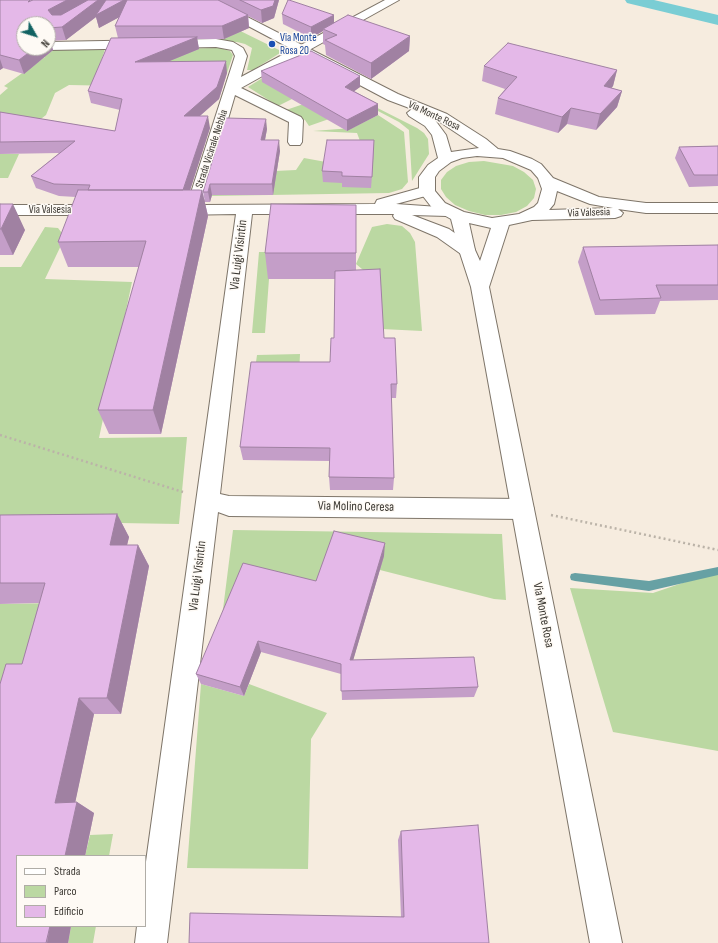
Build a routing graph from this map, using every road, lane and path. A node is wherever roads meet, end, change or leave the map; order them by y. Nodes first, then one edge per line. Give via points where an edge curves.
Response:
1 (205, 0) edge
2 (393, 0) edge
3 (56, 46) edge
4 (301, 50) junction
5 (231, 88) junction
6 (393, 97) junction
7 (295, 142) dead end
8 (493, 152) junction
9 (446, 159) junction
10 (548, 181) junction
11 (427, 191) junction
12 (364, 208) junction
13 (646, 208) junction
14 (718, 208) edge
15 (245, 209) junction
16 (0, 210) edge
17 (116, 210) edge
18 (162, 210) edge
19 (193, 210) junction
20 (453, 214) junction
21 (532, 215) junction
22 (503, 222) junction
23 (467, 250) junction
24 (480, 287) junction
25 (0, 435) edge
26 (208, 500) junction
27 (523, 509) junction
28 (718, 550) edge
29 (151, 943) edge
30 (606, 943) edge

1 - 4 street, Via Monte Rosa
2 - 4 street via 374,4
3 - 5 street, Strada Vicinale Nebbia via 216,43 229,45 237,48 241,56
4 - 5 street
4 - 6 street, Via Monte Rosa
5 - 7 street via 296,120
5 - 19 street, Strada Vicinale Nebbia
6 - 8 street, Via Monte Rosa via 442,117
6 - 9 street, Via Monte Rosa via 430,123 439,135
8 - 9 street via 460,154
8 - 10 street via 527,162 536,167
9 - 11 street via 433,168 427,177
10 - 13 street, Via Valsesia via 596,201
10 - 21 street via 549,198 546,204
11 - 12 street
11 - 20 street via 431,198
12 - 15 street
12 - 20 street
12 - 23 street via 403,216 443,233
13 - 14 street, Via Valsesia
13 - 21 street, Via Valsesia via 618,212
15 - 19 street
15 - 26 street, Via Luigi Visintin
16 - 17 street, Via Valsesia
18 - 19 street
20 - 22 street via 480,222
20 - 23 street, Via Monte Rosa
21 - 22 street
22 - 24 street, Via Monte Rosa via 498,230
23 - 24 street, Via Monte Rosa
24 - 27 street, Via Monte Rosa
25 - 26 path
26 - 27 street, Via Molino Ceresa via 228,506
26 - 29 street, Via Luigi Visintin
27 - 28 path
27 - 30 street, Via Monte Rosa

